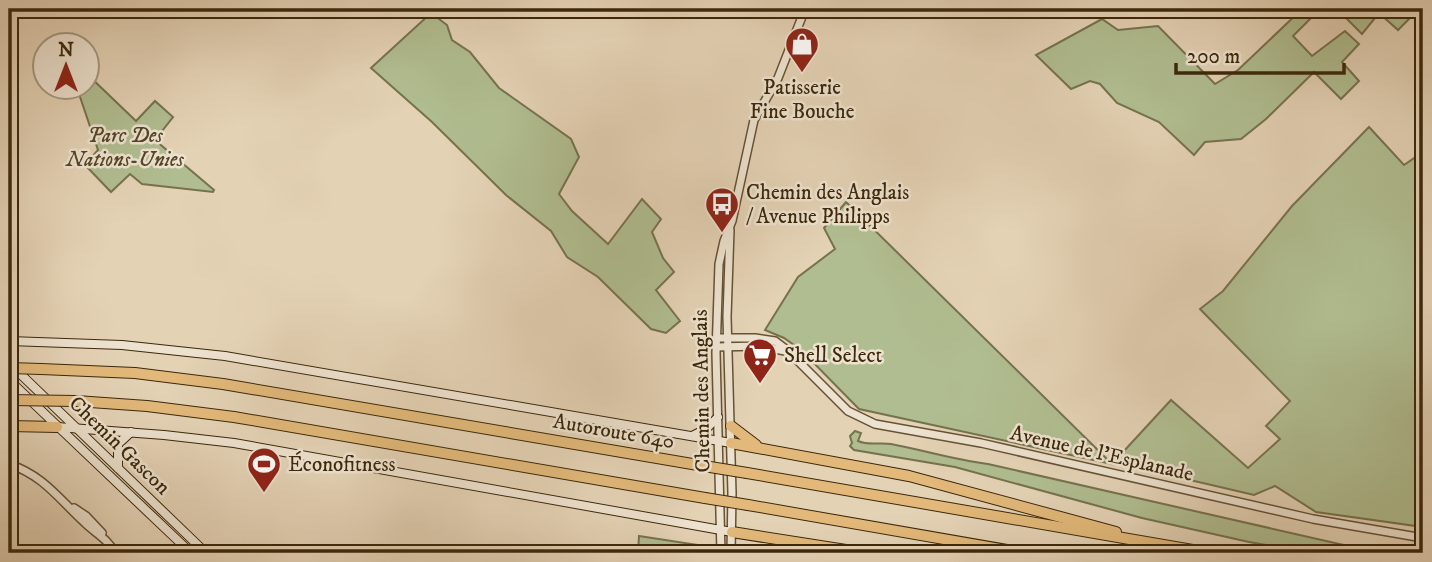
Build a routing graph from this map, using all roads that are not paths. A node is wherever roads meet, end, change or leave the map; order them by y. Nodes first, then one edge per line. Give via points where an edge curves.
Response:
1 (805, 9) edge
2 (730, 229) junction
3 (9, 341) edge
4 (717, 342) junction
5 (728, 342) junction
6 (9, 363) edge
7 (9, 368) edge
8 (9, 380) edge
9 (9, 400) edge
10 (718, 417) junction
11 (9, 426) edge
12 (57, 426) junction
13 (731, 426) junction
14 (76, 428) junction
15 (131, 432) junction
16 (692, 436) junction
17 (719, 441) junction
18 (731, 443) junction
19 (761, 448) junction
20 (9, 464) edge
21 (118, 468) junction
22 (720, 530) junction
23 (732, 532) junction
24 (1423, 538) edge
25 (1157, 544) junction
26 (115, 553) edge
27 (191, 553) edge
28 (206, 553) edge
29 (721, 553) edge
30 (731, 553) edge
31 (865, 553) edge
32 (1024, 553) edge
33 (1210, 553) edge

1 - 2 street, Chemin des Anglais via 778,78 754,120
2 - 4 street, Chemin des Anglais via 719,264
2 - 5 street, Chemin des Anglais
3 - 16 main road via 122,345 218,355
4 - 5 street, Avenue de l'Esplanade
4 - 10 street, Chemin des Anglais
5 - 13 street, Chemin des Anglais
5 - 24 street, Avenue de l'Esplanade via 755,338 783,346 848,411 875,424 976,442 1313,519
6 - 14 main road, Chemin Gascon
7 - 25 highway, Autoroute 640, bridge via 135,373 223,384
8 - 12 main road, Chemin Gascon
9 - 32 highway, bridge via 76,401 234,416
10 - 16 main road
10 - 17 street, Chemin des Anglais
11 - 12 highway
12 - 14 main road
12 - 27 main road, Chemin Gascon
13 - 18 street, Chemin des Anglais
13 - 19 highway
14 - 15 main road
14 - 21 main road, Chemin Gascon
15 - 21 main road via 118,444
15 - 22 main road via 267,449
16 - 17 main road
17 - 18 main road
17 - 22 street, Chemin des Anglais
18 - 19 highway
18 - 23 street, Chemin des Anglais
19 - 25 highway via 924,480
20 - 26 street via 37,478 71,506
21 - 28 main road, Chemin Gascon
22 - 23 main road
22 - 29 street, Chemin des Anglais
23 - 30 street, Chemin des Anglais
23 - 31 highway
25 - 33 highway, Autoroute 640

